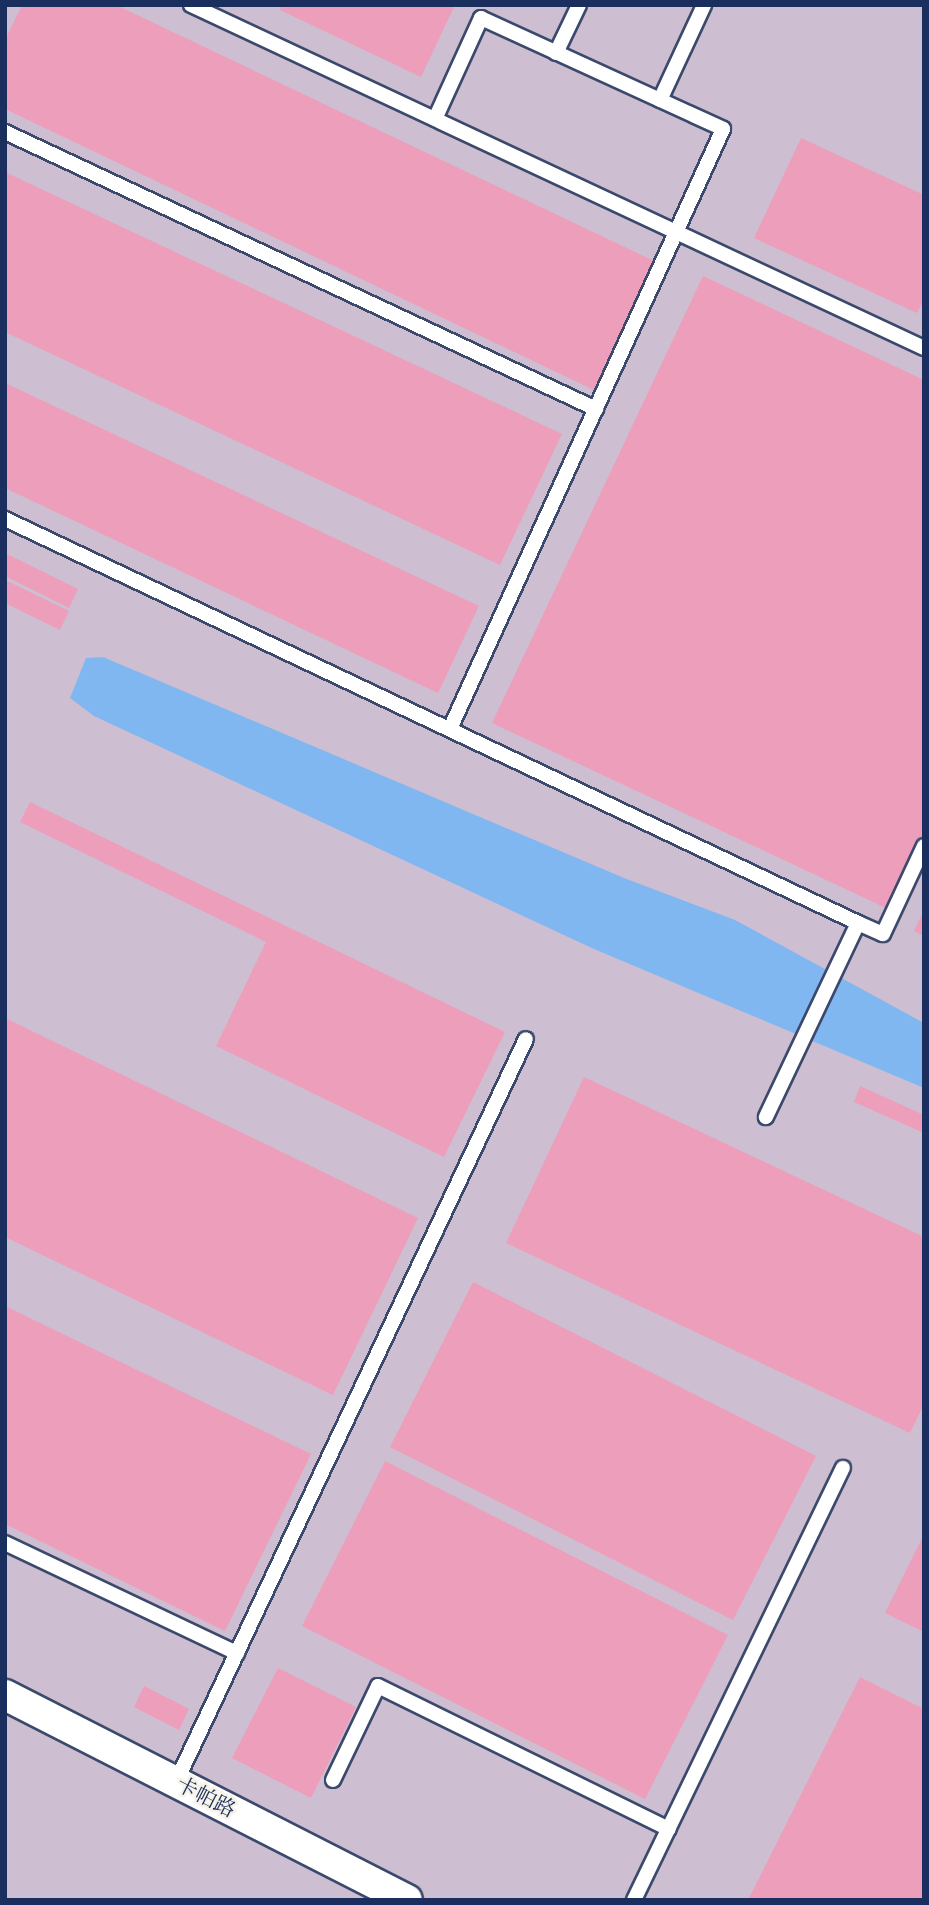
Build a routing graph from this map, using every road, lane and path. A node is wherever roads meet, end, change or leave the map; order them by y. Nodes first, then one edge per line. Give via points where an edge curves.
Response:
1 (191, 5) edge
2 (579, 5) edge
3 (704, 5) edge
4 (556, 53) junction
5 (660, 100) junction
6 (435, 119) junction
7 (5, 132) edge
8 (676, 232) junction
9 (924, 348) edge
10 (596, 409) junction
11 (5, 519) edge
12 (450, 729) junction
13 (924, 846) edge
14 (858, 923) junction
15 (526, 1039) dead end
16 (766, 1117) dead end
17 (843, 1468) dead end
18 (5, 1543) edge
19 (237, 1653) junction
20 (5, 1695) edge
21 (332, 1780) dead end
22 (176, 1782) junction
23 (669, 1829) junction
24 (407, 1900) edge
25 (635, 1900) edge

1 - 6 lane
2 - 4 lane
3 - 5 lane
4 - 5 lane
4 - 6 lane via 481,18
5 - 8 lane via 723,129
6 - 8 lane
7 - 10 lane
8 - 9 lane
8 - 10 lane
10 - 12 lane
11 - 12 lane
12 - 14 lane
13 - 14 lane via 883,934
14 - 16 lane
15 - 19 lane
17 - 23 lane
18 - 19 lane
19 - 22 lane
20 - 22 street, 卡帕路
21 - 23 lane via 378,1686
22 - 24 street, 卡帕路
23 - 25 lane

